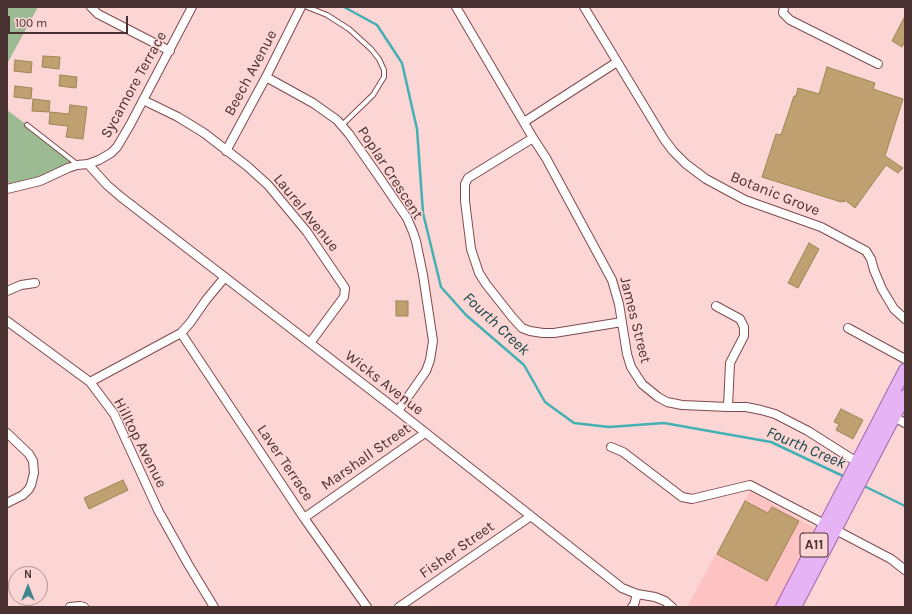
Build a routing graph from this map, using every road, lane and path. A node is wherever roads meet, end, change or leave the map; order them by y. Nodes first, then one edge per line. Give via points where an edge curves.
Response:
1 (91, 7) edge
2 (192, 7) edge
3 (302, 7) edge
4 (307, 7) edge
5 (456, 7) edge
6 (584, 7) edge
7 (784, 7) edge
8 (170, 51) junction
9 (616, 62) junction
10 (878, 64) dead end
11 (266, 77) junction
12 (143, 100) junction
13 (524, 122) junction
14 (27, 125) dead end
15 (342, 126) junction
16 (533, 138) junction
17 (226, 151) junction
18 (88, 164) junction
19 (77, 165) junction
20 (7, 189) edge
21 (225, 277) junction
22 (35, 283) dead end
23 (7, 291) edge
24 (716, 306) dead end
25 (905, 319) edge
26 (7, 321) edge
27 (622, 322) junction
28 (848, 328) dead end
29 (182, 333) junction
30 (310, 343) junction
31 (905, 358) edge
32 (905, 370) edge
33 (90, 382) junction
34 (905, 396) edge
35 (728, 407) junction
36 (398, 411) junction
37 (894, 418) junction
38 (905, 423) edge
39 (7, 433) edge
40 (425, 433) junction
41 (611, 447) dead end
42 (857, 476) junction
43 (7, 503) edge
44 (531, 516) junction
45 (304, 518) junction
46 (830, 527) junction
47 (905, 570) edge
48 (637, 594) junction
49 (70, 607) edge
50 (84, 607) edge
51 (214, 607) edge
52 (367, 607) edge
53 (399, 607) edge
54 (632, 607) edge
55 (672, 607) edge
56 (782, 607) edge
57 (794, 607) edge

1 - 8 street via 98,14
2 - 8 street, Sycamore Terrace
3 - 11 street, Beech Avenue
4 - 15 lane via 327,15 349,29 371,49 384,70 384,77 373,95
5 - 13 street, James Street
6 - 9 street, Botanic Grove
7 - 10 street via 783,13 790,20
8 - 12 street, Sycamore Terrace
9 - 13 street
9 - 25 street, Botanic Grove via 664,139 686,164 706,179 745,200 821,227 866,251 870,254 885,294
11 - 15 street, Poplar Crescent via 326,111
11 - 17 street, Beech Avenue
12 - 17 street, Laurel Avenue via 178,117
12 - 18 street, Sycamore Terrace via 117,147 111,153
13 - 16 street, James Street
14 - 19 lane
15 - 36 street, Poplar Crescent via 407,218 416,241 423,275 432,349 426,371
16 - 27 street, James Street via 612,280
16 - 27 street via 468,178 465,184 472,249 479,273 512,317 522,328 530,331 554,333
17 - 30 street, Laurel Avenue via 268,184 307,232 345,288 344,297
18 - 19 street, Sycamore Terrace
18 - 21 street, Wicks Avenue via 121,197
19 - 20 street, Sycamore Terrace via 40,181
21 - 29 street
21 - 30 street, Wicks Avenue
22 - 23 street
24 - 35 street via 740,319 744,327 744,336 730,363
26 - 33 street, Hilltop Avenue
27 - 35 street, James Street via 631,367 642,384 651,392 668,402
28 - 31 street
29 - 33 street
29 - 45 street, Laver Terrace
30 - 36 street, Wicks Avenue
32 - 42 main road, A11
33 - 51 street, Hilltop Avenue via 114,414 158,510
34 - 37 main road, A11
35 - 42 street, James Street via 746,407 775,414 808,431
36 - 40 street, Wicks Avenue
37 - 38 street
37 - 42 main road, A11
39 - 43 street via 29,454 33,461 34,473 32,485 23,495
40 - 44 street, Wicks Avenue
40 - 45 street, Marshall Street
41 - 46 street via 623,452 682,497 692,499 750,485
42 - 46 main road, A11
44 - 48 street, Wicks Avenue via 622,588
44 - 53 street, Fisher Street
45 - 52 street, Laver Terrace
46 - 47 street via 891,559
46 - 56 main road, A11
46 - 57 main road, A11
48 - 54 street
48 - 55 street, Wicks Avenue via 655,597
49 - 50 street

